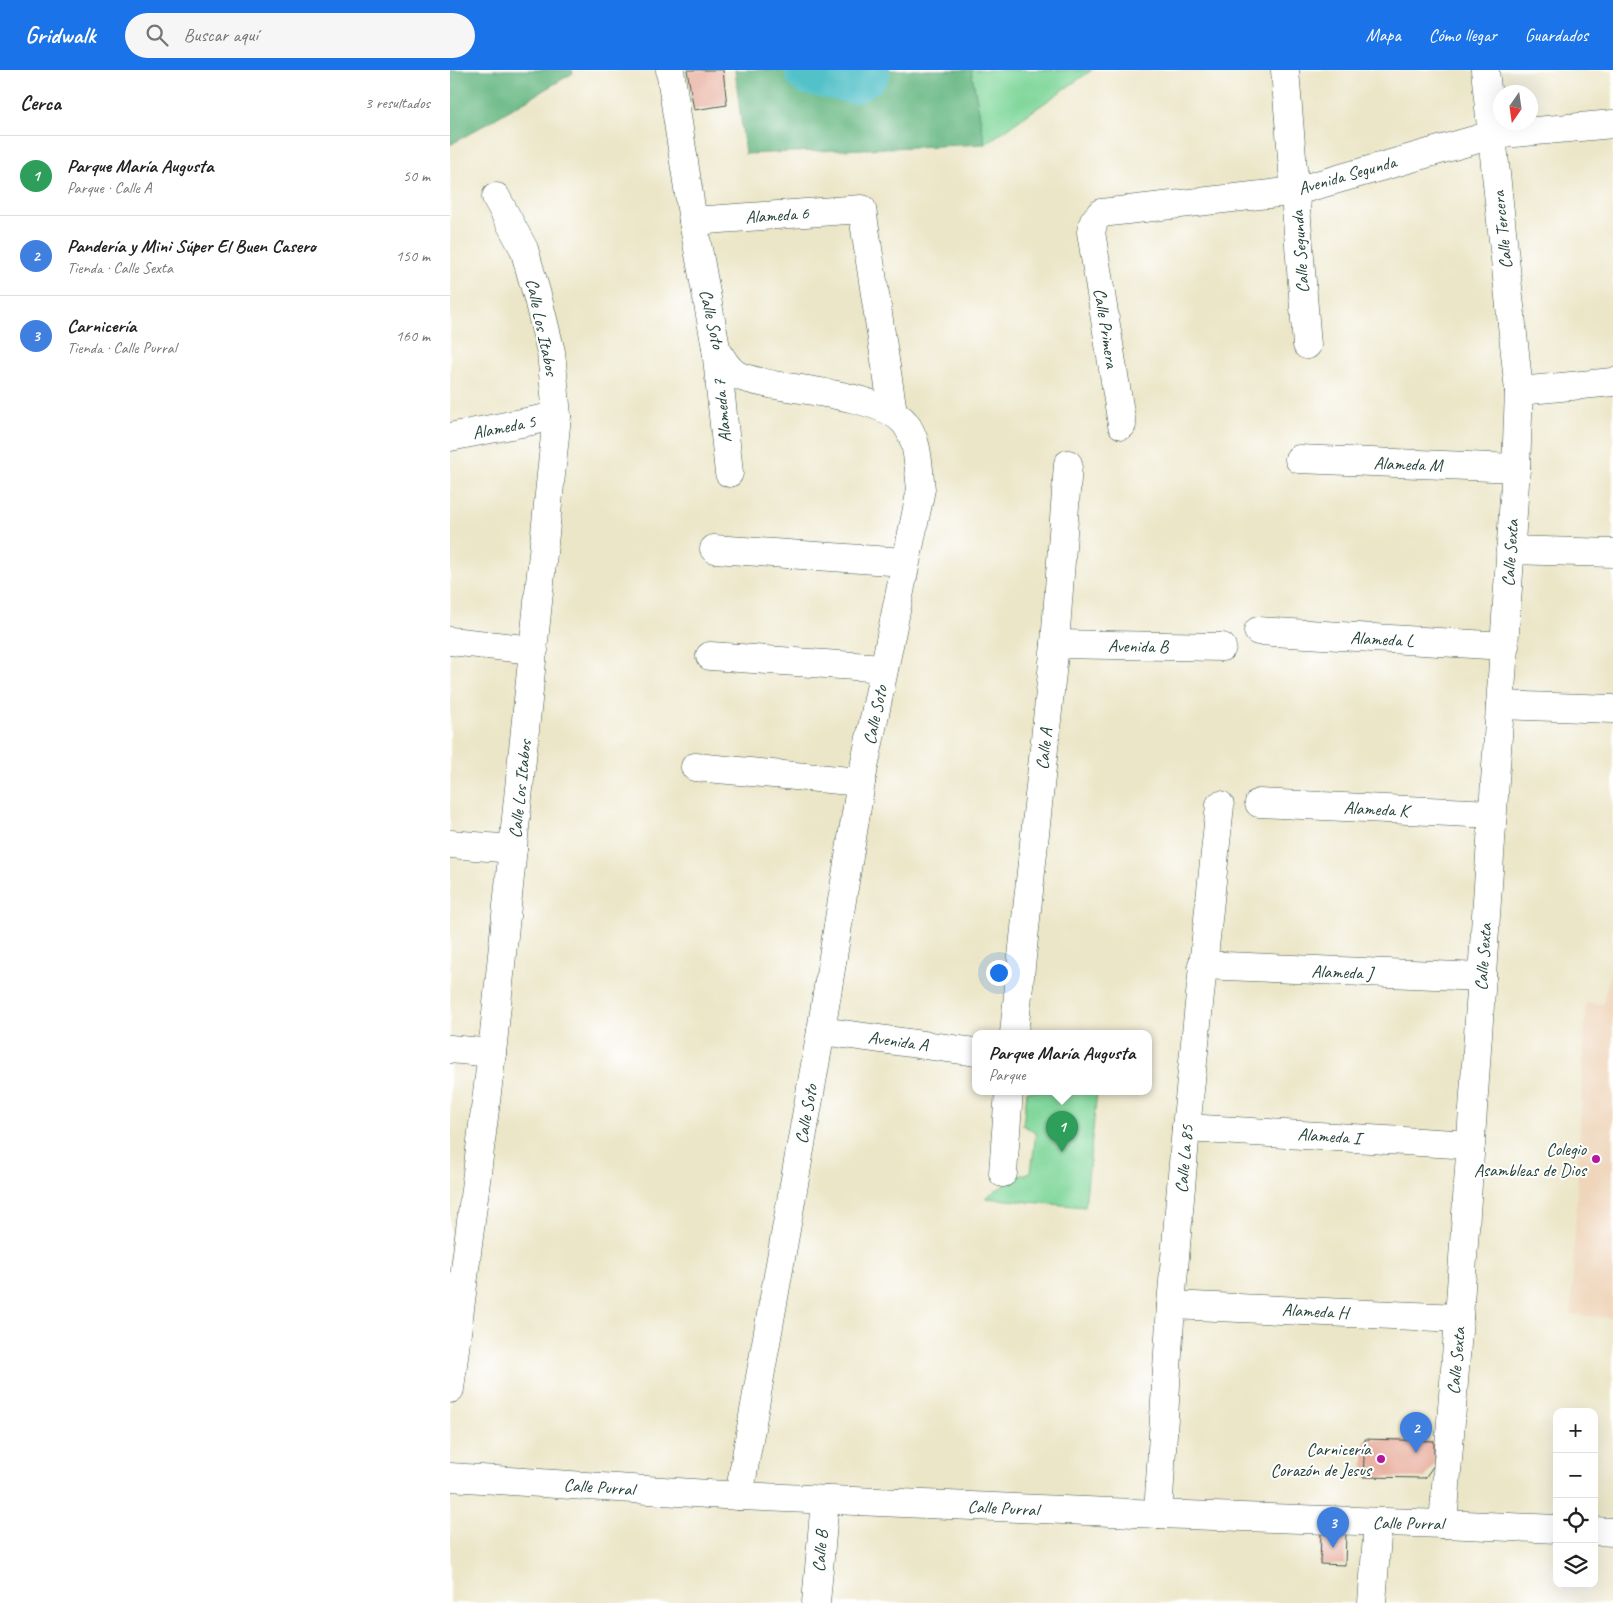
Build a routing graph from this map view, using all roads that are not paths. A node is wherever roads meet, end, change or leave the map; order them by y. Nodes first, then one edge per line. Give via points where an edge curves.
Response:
1 (670, 70) edge
2 (1285, 70) edge
3 (1485, 70) edge
4 (1613, 124) edge
5 (1492, 135) junction
6 (1296, 191) junction
7 (496, 197) dead end
8 (693, 222) junction
9 (1091, 232) joint
10 (1307, 345) dead end
11 (716, 348) junction
12 (1613, 382) edge
13 (1520, 391) junction
14 (893, 412) junction
15 (558, 416) junction
16 (1122, 425) dead end
17 (450, 437) edge
18 (1299, 459) dead end
19 (1068, 464) dead end
20 (1516, 468) junction
21 (728, 473) dead end
22 (714, 549) dead end
23 (1510, 550) junction
24 (1613, 552) edge
25 (905, 562) junction
26 (1258, 631) dead end
27 (450, 641) edge
28 (1055, 644) junction
29 (1505, 646) junction
30 (1222, 647) dead end
31 (534, 650) junction
32 (710, 656) dead end
33 (884, 668) junction
34 (1500, 705) junction
35 (1613, 709) edge
36 (696, 767) dead end
37 (861, 782) junction
38 (1259, 803) dead end
39 (1220, 805) dead end
40 (1492, 814) junction
41 (450, 844) edge
42 (513, 849) junction
43 (1202, 966) junction
44 (1482, 977) junction
45 (1014, 1030) edge
46 (821, 1031) junction
47 (450, 1049) edge
48 (972, 1051) edge
49 (492, 1053) junction
50 (1009, 1095) edge
51 (1186, 1128) junction
52 (1471, 1145) junction
53 (1003, 1173) dead end
54 (458, 1254) edge
55 (1172, 1304) junction
56 (1459, 1318) junction
57 (450, 1390) edge
58 (450, 1477) edge
59 (739, 1496) junction
60 (825, 1500) junction
61 (1158, 1514) junction
62 (1378, 1522) junction
63 (1443, 1524) junction
64 (1553, 1529) edge
65 (1598, 1531) edge
66 (1613, 1532) edge
67 (816, 1603) edge
68 (1372, 1603) edge

1 - 8 street, Calle Soto
2 - 6 street, Calle Segunda
3 - 5 street, Calle Tercera
4 - 5 street, Avenida Segunda
5 - 6 street, Avenida Segunda
5 - 13 street, Calle Tercera
6 - 9 street, Avenida Segunda via 1101,213
6 - 10 street, Calle Segunda
7 - 15 street, Calle Los Itabos via 524,249 551,352
8 - 11 street, Calle Soto
8 - 14 street, Alameda 6 via 862,209
9 - 16 street, Calle Primera
11 - 14 street, Calle Soto via 726,365 738,375 867,402
11 - 21 street, Alameda 7
12 - 13 street
13 - 20 street, Calle Sexta
14 - 25 street, Calle Soto via 905,423 915,443 921,489
15 - 17 street, Alameda 5
15 - 31 street, Calle Los Itabos
18 - 20 street, Alameda M
19 - 28 street, Calle A
20 - 23 street, Calle Sexta
22 - 25 street
23 - 24 street
23 - 29 street, Calle Sexta
25 - 33 street, Calle Soto
26 - 29 street, Alameda L
27 - 31 street
28 - 30 street, Avenida B
28 - 45 street, Calle A
29 - 34 street, Calle Sexta
31 - 42 street, Calle Los Itabos
32 - 33 street
33 - 37 street, Calle Soto
34 - 35 street
34 - 40 street, Calle Sexta
36 - 37 street
37 - 46 street, Calle Soto
38 - 40 street, Alameda K
39 - 43 street, Calle La 85
40 - 44 street, Calle Sexta
41 - 42 street
42 - 49 street, Calle Los Itabos
43 - 44 street, Alameda J
43 - 51 street, Calle La 85
44 - 52 street, Calle Sexta
46 - 48 street, Avenida A
46 - 59 street, Calle Soto
47 - 49 street
49 - 54 street, Calle Los Itabos
50 - 53 street
51 - 52 street, Alameda I
51 - 55 street, Calle La 85
52 - 56 street, Calle Sexta
54 - 57 street, Calle Los Itabos
55 - 56 street, Alameda H
55 - 61 street, Calle La 85
56 - 63 street, Calle Sexta
58 - 59 street, Calle Purral
59 - 60 street, Calle Purral
60 - 61 street, Calle Purral
60 - 67 street, Calle B
61 - 62 street, Calle Purral
62 - 63 street, Calle Purral
62 - 68 street
63 - 64 street, Calle Purral
65 - 66 street

